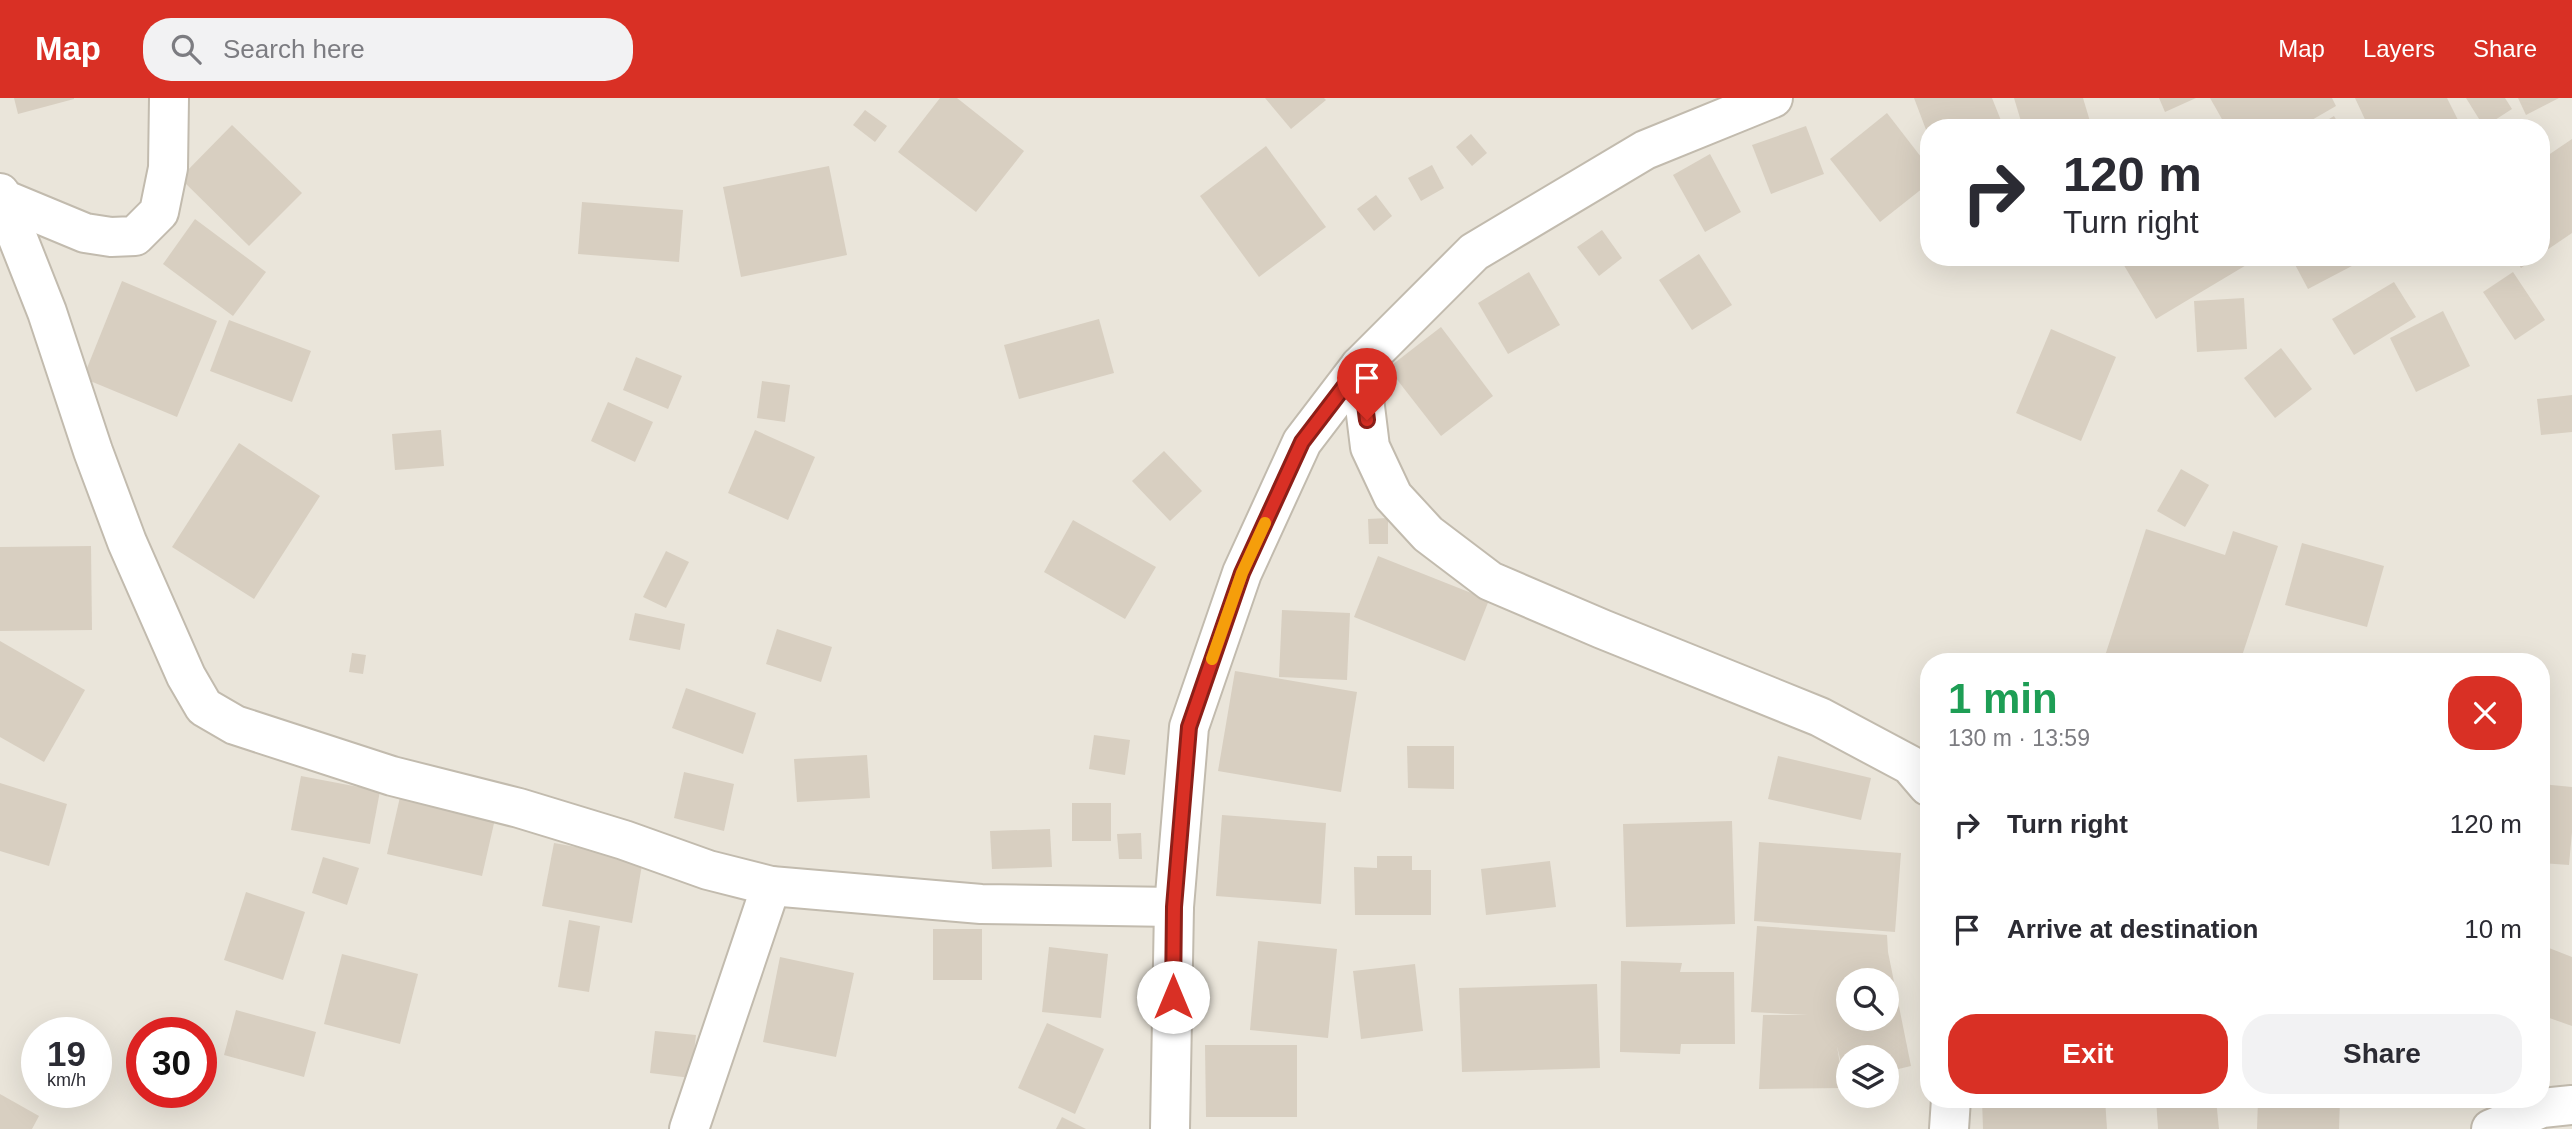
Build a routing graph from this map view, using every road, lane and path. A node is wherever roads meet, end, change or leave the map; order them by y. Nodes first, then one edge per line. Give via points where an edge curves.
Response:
1 (169, 98) edge
2 (1773, 98) edge
3 (2, 196) edge
4 (1360, 366) junction
5 (1920, 777) edge
6 (771, 886) junction
7 (1174, 907) junction
8 (2572, 1105) edge
9 (2550, 1107) edge
10 (1950, 1108) edge
11 (2542, 1108) edge
12 (689, 1129) edge
13 (1170, 1129) edge
14 (1949, 1129) edge
15 (2491, 1129) edge

1 - 3 street via 168,167 159,212 135,236 85,233
2 - 4 street via 1645,150 1474,252
3 - 6 street via 127,542 204,707 236,725 392,776 519,808
4 - 5 street via 1370,447 1393,496 1429,534 1490,581 1820,717 1910,765
4 - 7 street via 1302,442 1242,573 1193,714
6 - 7 street via 981,904
6 - 12 street
7 - 13 street
8 - 9 street
10 - 14 street
11 - 15 street

